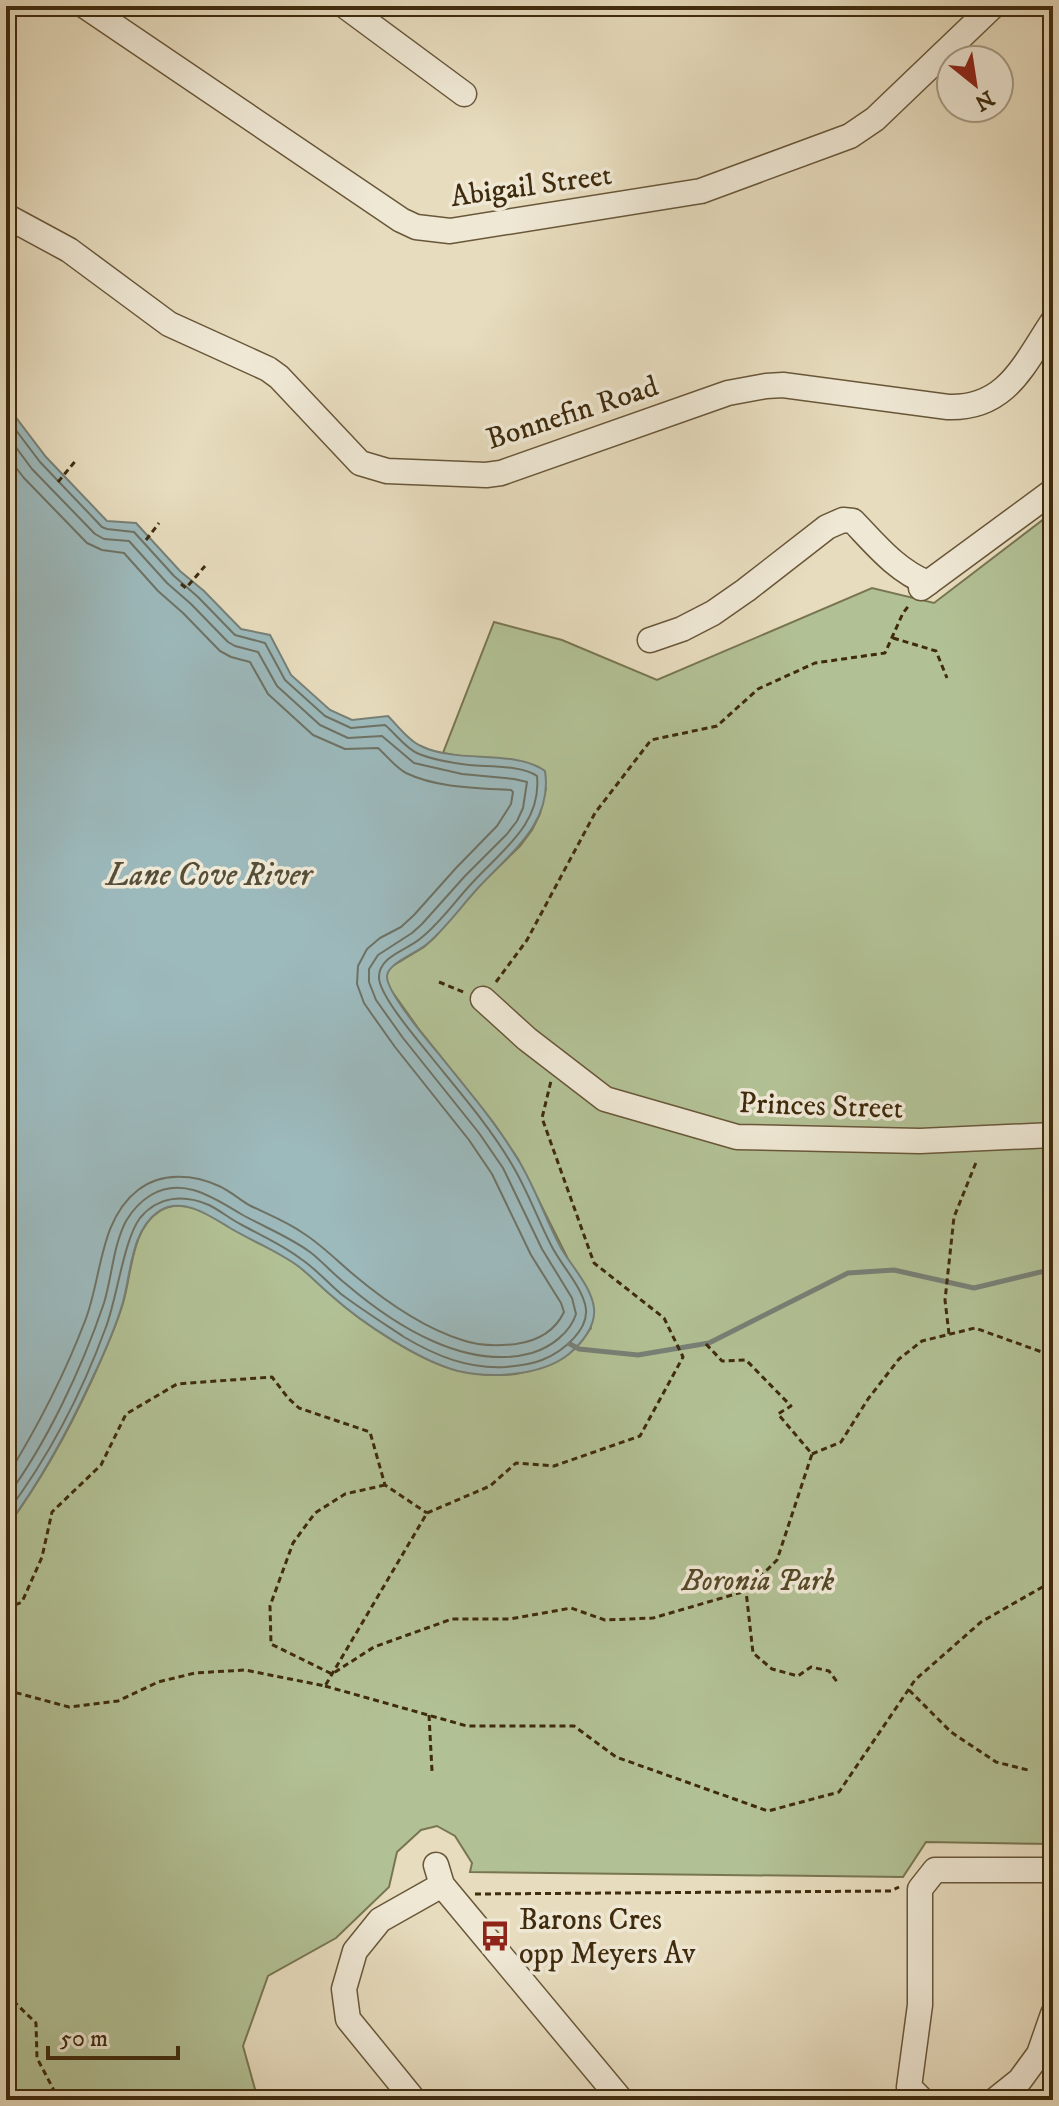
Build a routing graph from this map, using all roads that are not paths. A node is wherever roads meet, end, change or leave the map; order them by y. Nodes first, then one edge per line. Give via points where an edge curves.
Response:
1 (85, 6) edge
2 (345, 6) edge
3 (993, 6) edge
4 (464, 94) dead end
5 (6, 216) edge
6 (1053, 321) edge
7 (1053, 491) edge
8 (650, 640) dead end
9 (483, 999) road end
10 (1053, 1135) edge
11 (1053, 1870) edge
12 (1053, 2014) edge
13 (1047, 2049) edge
14 (1026, 2090) edge
15 (414, 2100) edge
16 (621, 2100) edge
17 (922, 2100) edge
18 (995, 2100) edge

1 - 3 street, Abigail Street via 401,220 450,231 701,191 850,136 875,119
2 - 4 street
5 - 6 street, Bonnefin Road via 69,250 182,331 268,369 360,463 387,471 501,473 728,393 766,386 972,406 1006,387
7 - 8 street via 924,586 853,521 843,520 713,613
9 - 10 street, Princes Street via 605,1099 737,1137 920,1141
11 - 17 street via 935,1870 920,1889 920,2005 909,2087
12 - 13 street
13 - 14 street via 1039,2054
14 - 18 street
15 - 16 street via 348,2019 344,1989 355,1951 380,1920 439,1875

